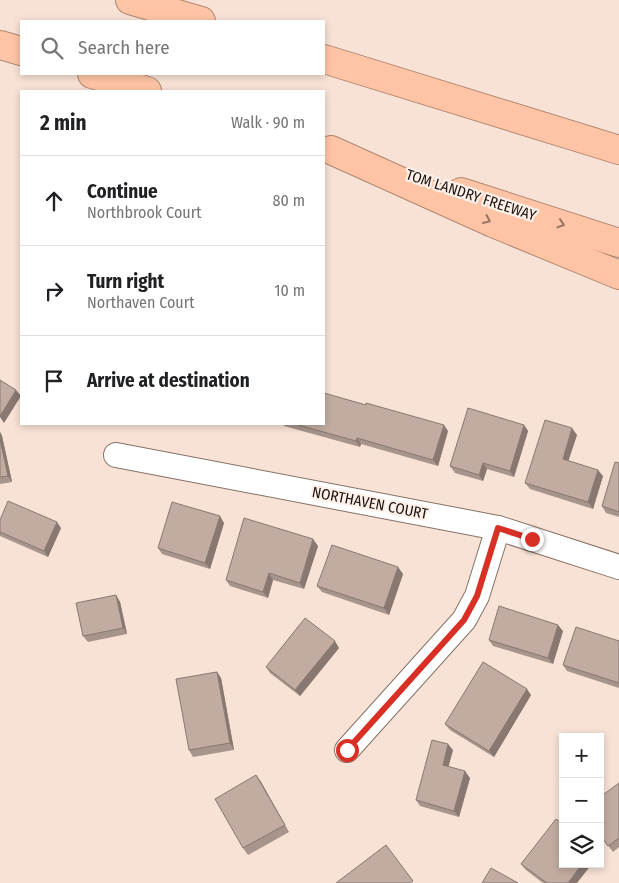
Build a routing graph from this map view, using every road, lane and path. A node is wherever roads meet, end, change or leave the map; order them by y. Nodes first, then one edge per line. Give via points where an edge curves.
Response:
1 (130, 0) edge
2 (199, 20) edge
3 (0, 44) edge
4 (20, 51) edge
5 (325, 55) edge
6 (325, 59) edge
7 (95, 75) edge
8 (144, 90) edge
9 (619, 133) edge
10 (327, 149) edge
11 (619, 150) edge
12 (619, 243) edge
13 (619, 275) edge
14 (116, 455) dead end
15 (498, 528) junction
16 (619, 567) edge
17 (347, 750) dead end

1 - 2 highway
3 - 4 highway
5 - 9 highway
6 - 11 highway
7 - 8 highway
10 -> 12 highway, TOM LANDRY FREEWAY
10 -> 13 highway
14 - 15 street, NORTHAVEN COURT
15 - 16 street, NORTHAVEN COURT
15 - 17 street via 477,596 464,620

